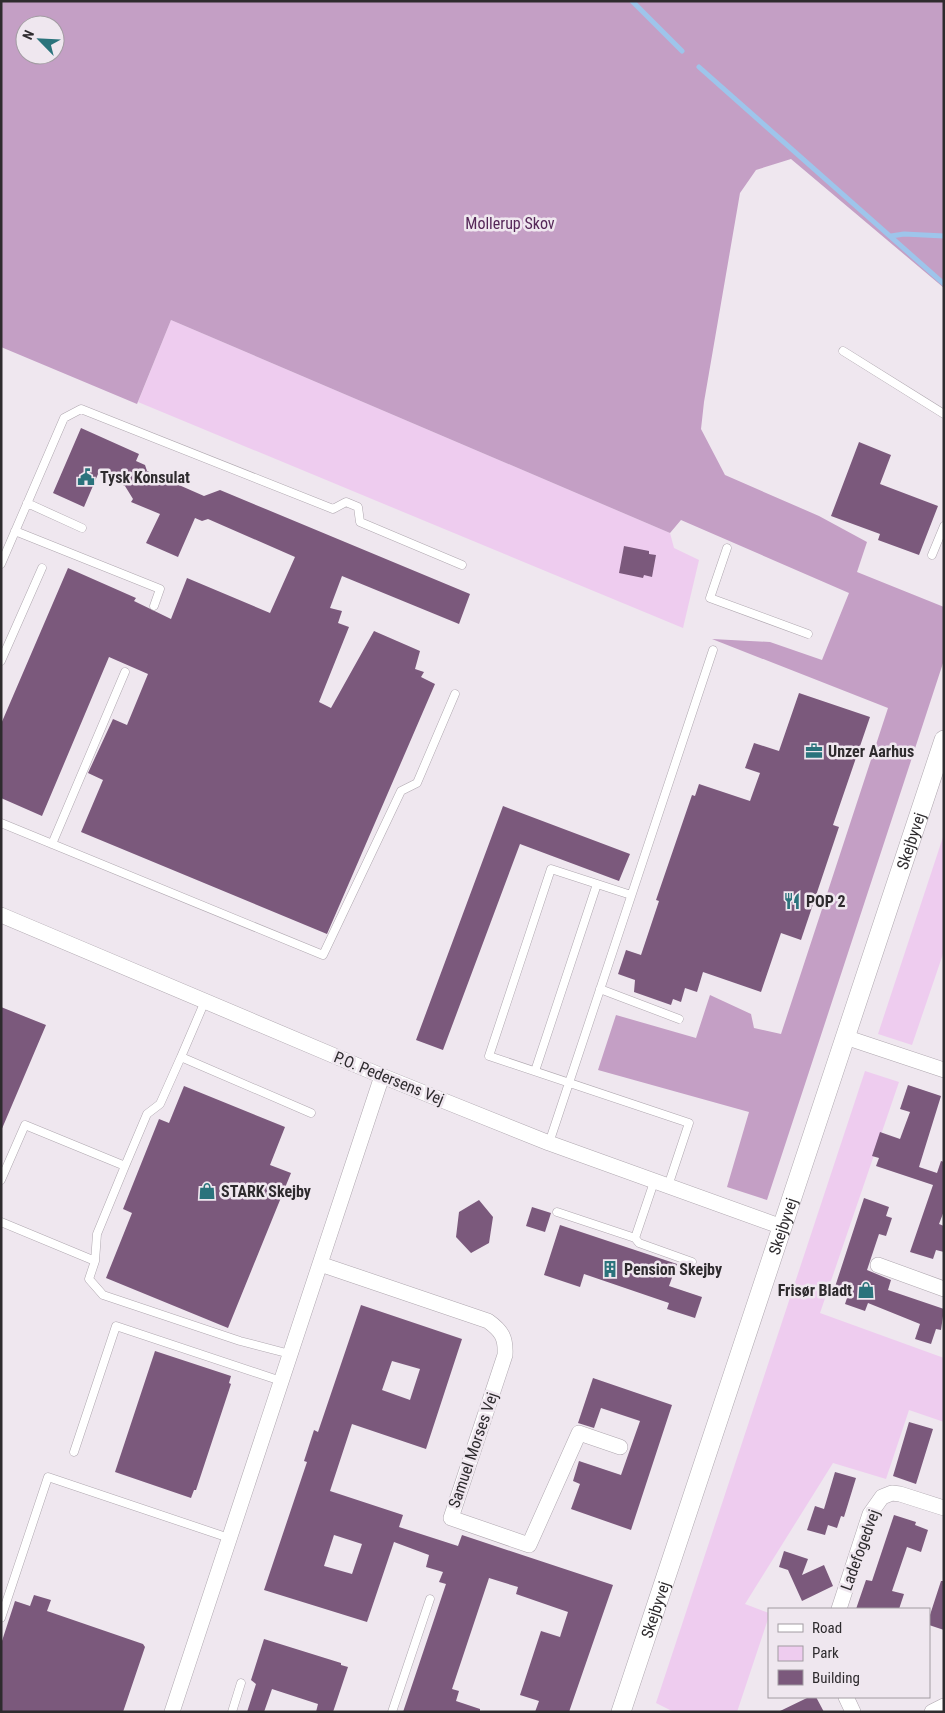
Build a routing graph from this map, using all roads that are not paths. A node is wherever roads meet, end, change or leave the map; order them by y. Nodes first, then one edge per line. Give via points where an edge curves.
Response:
1 (843, 351) dead end
2 (944, 414) edge
3 (27, 503) junction
4 (944, 526) edge
5 (82, 528) dead end
6 (15, 531) junction
7 (727, 548) dead end
8 (932, 555) dead end
9 (1, 564) edge
10 (462, 565) dead end
11 (42, 568) dead end
12 (154, 606) dead end
13 (808, 634) dead end
14 (713, 650) dead end
15 (1, 661) edge
16 (125, 672) dead end
17 (455, 694) dead end
18 (944, 740) edge
19 (1, 823) edge
20 (52, 844) junction
21 (597, 884) junction
22 (631, 895) junction
23 (1, 915) edge
24 (600, 990) junction
25 (205, 1001) junction
26 (679, 1020) dead end
27 (845, 1037) junction
28 (181, 1057) junction
29 (944, 1070) edge
30 (534, 1071) junction
31 (382, 1076) junction
32 (569, 1083) junction
33 (312, 1113) dead end
34 (549, 1143) junction
35 (125, 1166) junction
36 (1, 1180) edge
37 (661, 1184) junction
38 (557, 1212) dead end
39 (1, 1222) edge
40 (782, 1227) junction
41 (635, 1238) junction
42 (95, 1261) junction
43 (692, 1262) dead end
44 (320, 1264) junction
45 (878, 1265) dead end
46 (944, 1289) edge
47 (290, 1354) junction
48 (281, 1381) junction
49 (620, 1447) dead end
50 (74, 1452) dead end
51 (944, 1508) edge
52 (230, 1538) junction
53 (430, 1599) dead end
54 (839, 1608) edge
55 (1, 1618) edge
56 (241, 1684) dead end
57 (846, 1698) edge
58 (944, 1706) edge
59 (623, 1711) edge
60 (172, 1712) edge
61 (232, 1712) edge
62 (392, 1712) edge
63 (853, 1712) edge
64 (932, 1712) edge

1 - 2 lane
3 - 5 lane
3 - 6 lane
3 - 10 lane via 64,418 80,409 333,508 346,502 358,508 360,522
4 - 8 lane
6 - 9 lane
6 - 12 lane via 160,589
7 - 13 lane via 710,598
11 - 15 lane
14 - 22 lane
16 - 20 lane
17 - 20 lane via 417,783 401,791 323,955
18 - 27 street, Skejbyvej
19 - 20 lane
21 - 22 lane
21 - 30 lane
21 - 30 lane via 551,869 489,1056
22 - 24 lane
23 - 25 street, P.O. Pedersens Vej
24 - 26 lane
24 - 32 lane
25 - 28 lane
25 - 31 street, P.O. Pedersens Vej
27 - 29 street
27 - 40 street, Skejbyvej
28 - 33 lane
28 - 35 lane via 160,1104 147,1114
30 - 32 lane
31 - 34 street, P.O. Pedersens Vej
31 - 44 street
32 - 34 lane
32 - 37 lane via 689,1123
34 - 37 street, P.O. Pedersens Vej
35 - 36 lane via 24,1125
35 - 42 lane via 96,1234
37 - 40 street, P.O. Pedersens Vej
37 - 41 lane
38 - 41 lane
39 - 42 lane
40 - 59 street, Skejbyvej
41 - 43 lane via 639,1244
42 - 47 lane via 89,1279 103,1295 240,1341
44 - 47 street
44 - 49 street, Samuel Morses Vej via 488,1321 500,1330 506,1342 505,1355 451,1518 529,1545 579,1433
45 - 46 street
47 - 48 street
48 - 50 lane via 116,1326
48 - 52 street
51 - 54 street, Ladefogedvej via 900,1494 882,1497 870,1514
52 - 55 lane via 48,1477
52 - 60 street
53 - 62 lane
56 - 61 lane
57 - 63 street
58 - 64 street

